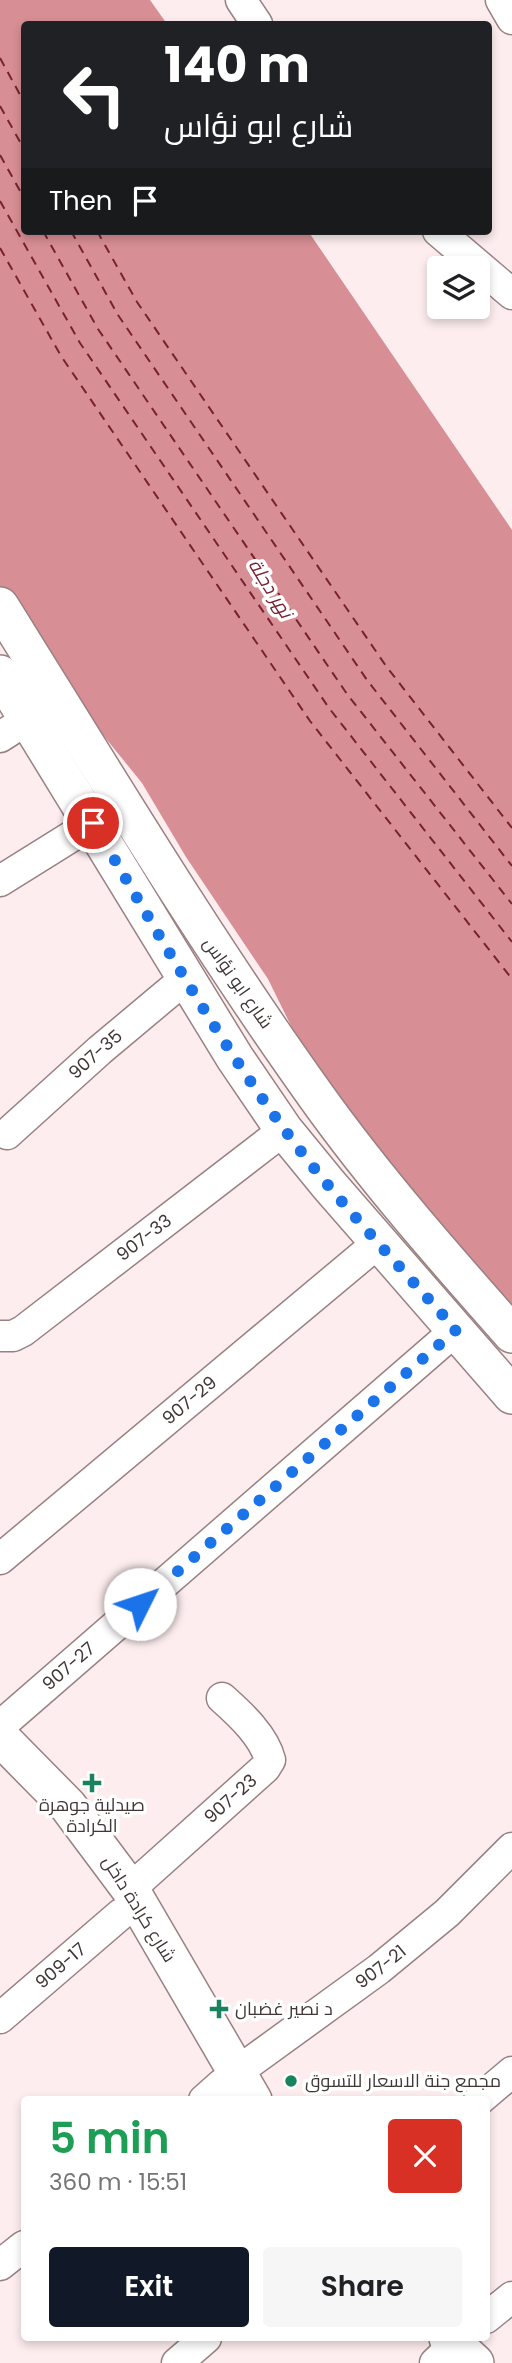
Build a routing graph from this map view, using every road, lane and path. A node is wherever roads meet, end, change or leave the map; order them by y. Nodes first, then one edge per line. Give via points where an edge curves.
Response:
1 (241, 0) edge
2 (501, 0) edge
3 (512, 19) edge
4 (255, 21) edge
5 (443, 235) edge
6 (512, 294) edge
7 (0, 606) edge
8 (0, 674) edge
9 (14, 728) edge
10 (93, 823) junction
11 (0, 881) edge
12 (186, 978) junction
13 (285, 1130) junction
14 (7, 1134) dead end
15 (379, 1242) junction
16 (456, 1330) junction
17 (512, 1334) edge
18 (0, 1336) edge
19 (512, 1395) edge
20 (0, 1559) edge
21 (222, 1698) dead end
22 (0, 1726) edge
23 (0, 1737) edge
24 (0, 1763) edge
25 (512, 1848) edge
26 (125, 1901) junction
27 (0, 2018) edge
28 (512, 2072) edge
29 (230, 2091) edge
30 (484, 2096) edge
31 (21, 2248) edge
32 (0, 2265) edge
33 (512, 2297) edge
34 (490, 2315) edge
35 (203, 2341) edge
36 (458, 2349) edge
37 (177, 2363) edge
38 (505, 2363) edge

1 - 4 street
2 - 3 street
5 - 6 street
7 - 17 main road, شارع ابو نؤاس via 195,920 318,1098 434,1246
8 - 9 main road
9 - 10 main road
10 - 11 street
10 - 12 main road
12 - 13 main road
12 - 14 street, 907-35
13 - 15 main road
13 - 18 street, 907-33 via 23,1331
15 - 16 main road
15 - 20 street, 907-29
16 - 19 main road
16 - 22 street, 907-27
21 - 26 street, 907-23 via 242,1716 270,1760
23 - 26 main road, شارع كرادة داخل via 68,1806
24 - 26 main road, شارع كرادة داخل via 48,1809
25 - 29 street, 907-21 via 447,1913
26 - 27 street, 909-17
26 - 29 main road, شارع كرادة داخل
28 - 30 street
31 - 32 street
33 - 34 street
35 - 37 street
36 - 38 main road

